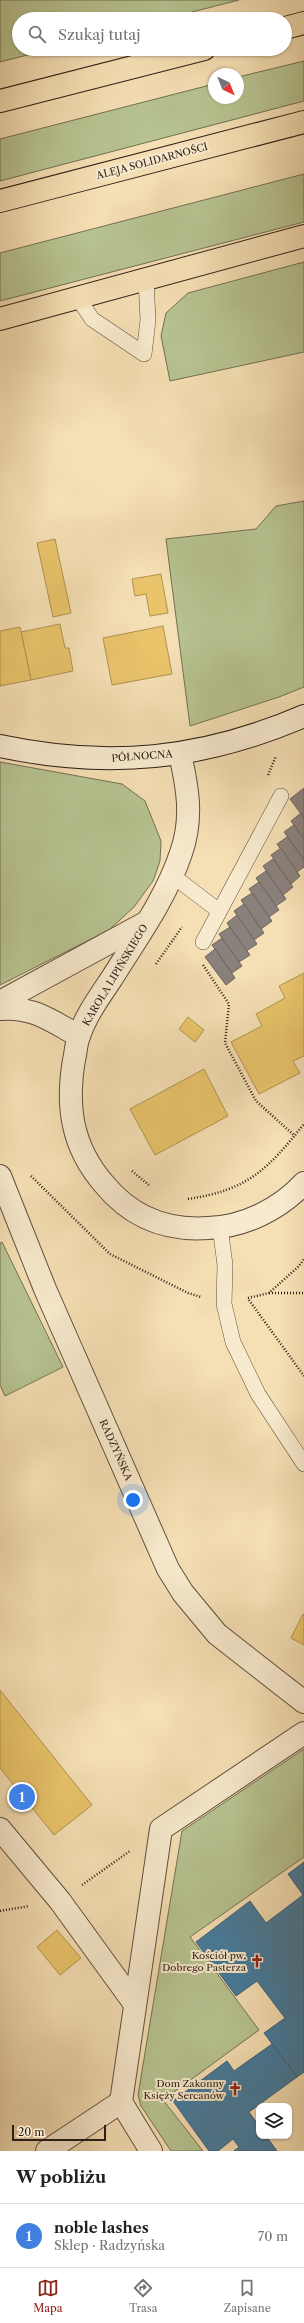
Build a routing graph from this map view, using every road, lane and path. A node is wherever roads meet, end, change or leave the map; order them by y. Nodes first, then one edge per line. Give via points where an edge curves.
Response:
1 (304, 23) edge
2 (292, 26) edge
3 (177, 56) edge
4 (0, 101) edge
5 (304, 122) edge
6 (0, 201) edge
7 (304, 236) edge
8 (146, 279) junction
9 (78, 298) junction
10 (0, 319) edge
11 (304, 716) edge
12 (0, 746) edge
13 (180, 754) junction
14 (278, 754) dead end
15 (265, 782) dead end
16 (281, 796) dead end
17 (173, 876) junction
18 (203, 896) junction
19 (219, 911) junction
20 (148, 922) junction
21 (203, 942) dead end
22 (154, 967) dead end
23 (0, 1002) edge
24 (229, 1004) dead end
25 (0, 1009) edge
26 (79, 1036) junction
27 (304, 1124) edge
28 (295, 1136) junction
29 (129, 1169) dead end
30 (0, 1176) edge
31 (304, 1183) edge
32 (155, 1190) dead end
33 (182, 1199) dead end
34 (220, 1227) junction
35 (269, 1293) dead end
36 (304, 1293) edge
37 (248, 1298) dead end
38 (304, 1376) edge
39 (304, 1464) edge
40 (304, 1702) edge
41 (304, 1733) edge
42 (161, 1828) junction
43 (0, 1829) edge
44 (60, 1902) junction
45 (0, 1911) edge
46 (134, 2003) junction
47 (121, 2102) junction
48 (46, 2151) edge
49 (151, 2151) edge

1 - 2 main road
3 - 4 main road
5 - 6 main road, ALEJA SOLIDARNOŚCI
7 - 8 main road
8 - 9 main road
8 - 9 lane via 148,320 144,354 92,319
9 - 10 main road
11 - 13 street, PÓŁNOCNA via 250,737
12 - 13 street, PÓŁNOCNA via 91,759 149,758
13 - 17 street, KAROLA LIPIŃSKIEGO via 189,793 190,822
14 - 15 path
16 - 19 lane
17 - 18 lane
17 - 20 street, KAROLA LIPIŃSKIEGO
18 - 19 lane
18 - 22 path
19 - 21 lane
20 - 23 street
20 - 26 street, KAROLA LIPIŃSKIEGO via 95,1005
24 - 28 path via 225,1043 256,1101
25 - 26 street via 17,1007 34,1011
26 - 34 street, KAROLA LIPIŃSKIEGO via 70,1106 74,1133 98,1177 114,1197 150,1221 177,1228
27 - 28 path
28 - 33 path via 276,1159 246,1183 216,1194
29 - 32 path
30 - 40 street, RADZYŃSKA via 44,1288 168,1569 183,1593 217,1634
31 - 34 street, KAROLA LIPIŃSKIEGO via 276,1206 257,1217 232,1226
34 - 39 lane via 225,1265 224,1304 233,1342 258,1394
35 - 36 path
37 - 38 path
41 - 42 street
42 - 44 path
42 - 46 street
43 - 44 street
44 - 45 path
44 - 46 street
46 - 47 street
47 - 48 street
47 - 49 street

